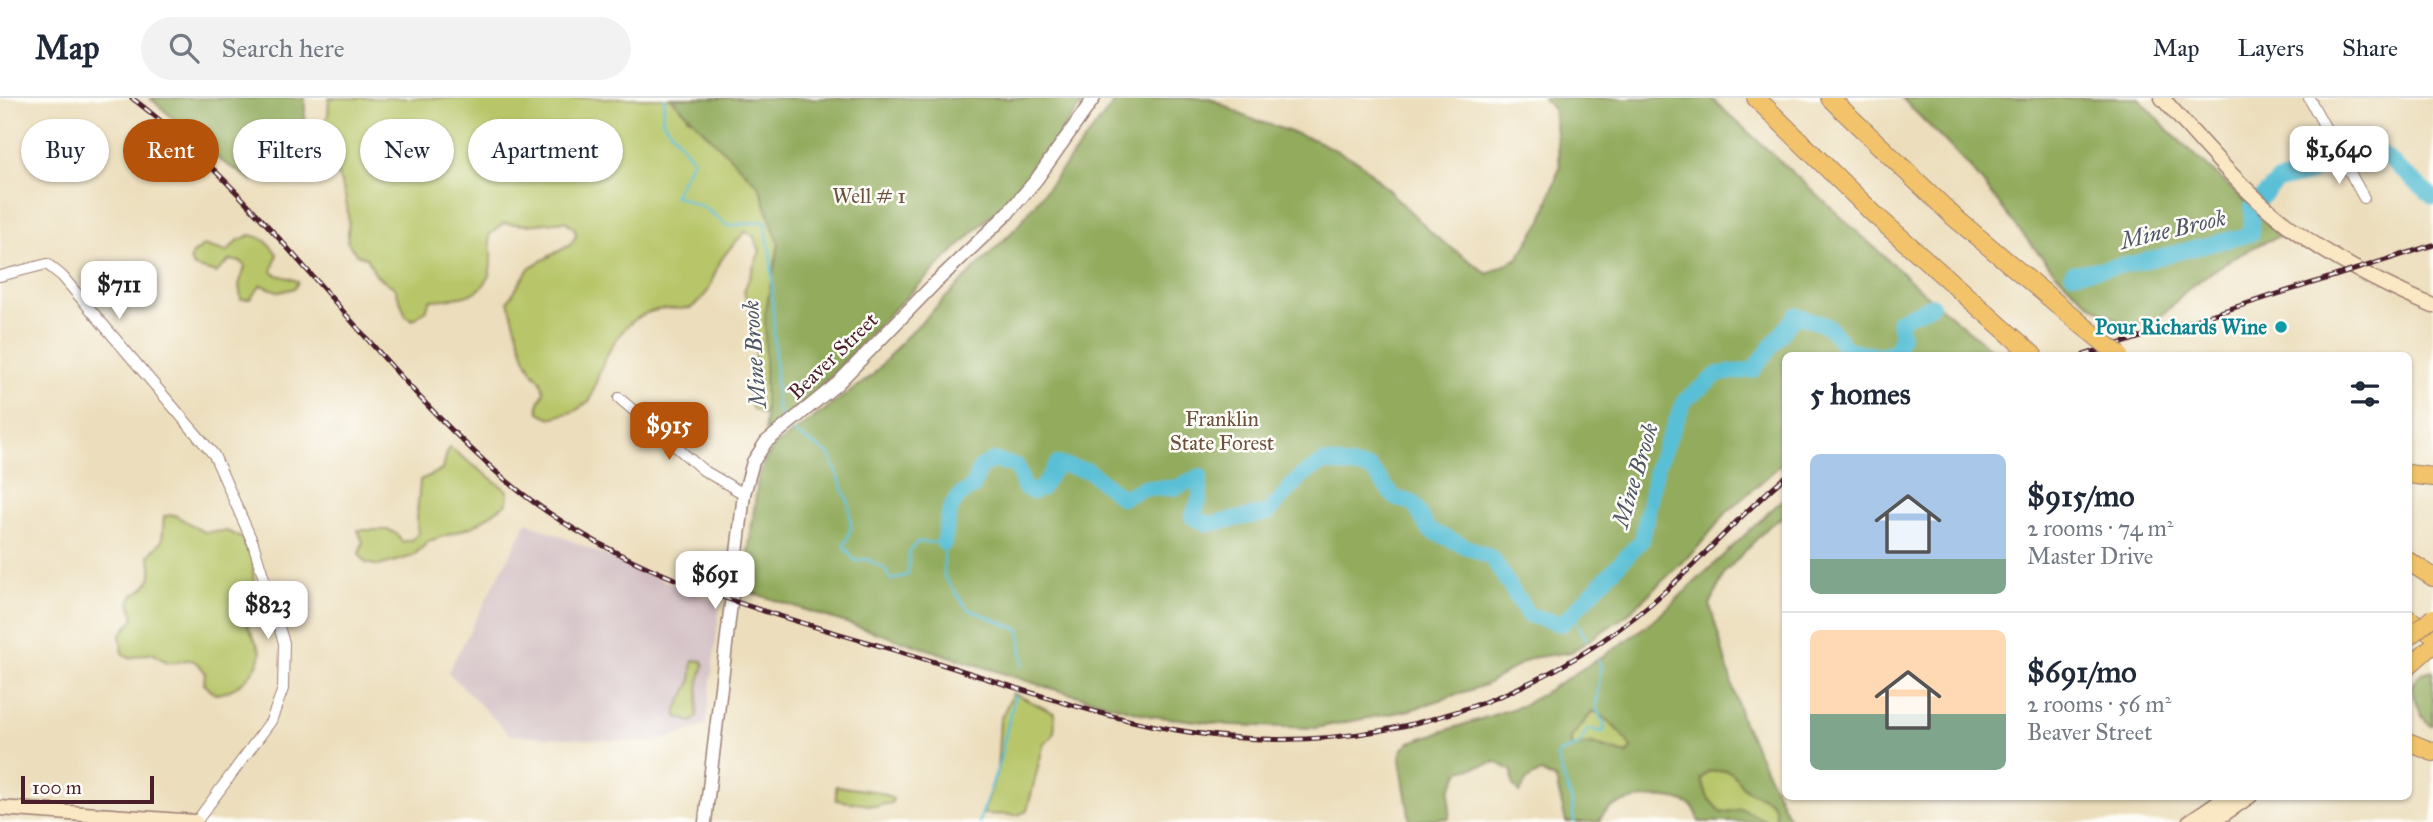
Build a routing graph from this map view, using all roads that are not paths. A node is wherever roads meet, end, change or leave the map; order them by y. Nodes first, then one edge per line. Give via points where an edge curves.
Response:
1 (1094, 98) edge
2 (1756, 98) edge
3 (1830, 98) edge
4 (2162, 98) edge
5 (2309, 98) edge
6 (2364, 198) dead end
7 (0, 276) edge
8 (2433, 306) edge
9 (2029, 352) edge
10 (2117, 352) edge
11 (619, 398) dead end
12 (2412, 474) edge
13 (2433, 477) edge
14 (744, 494) junction
15 (2412, 564) edge
16 (2433, 577) edge
17 (2433, 617) edge
18 (2412, 621) edge
19 (2433, 634) edge
20 (2412, 635) edge
21 (2429, 649) edge
22 (2412, 664) edge
23 (2412, 744) edge
24 (2412, 751) edge
25 (2433, 754) edge
26 (2221, 800) edge
27 (2244, 800) edge
28 (0, 808) edge
29 (98, 819) edge
30 (196, 822) edge
31 (705, 822) edge
32 (2189, 822) edge
33 (2212, 822) edge

1 - 14 street, Beaver Street via 1007,214 837,384 756,456
2 - 9 highway via 1875,215
3 - 10 highway, bridge via 1954,217
4 - 8 main road via 2270,211 2357,269
5 - 6 street
7 - 30 street via 47,264 62,276 210,448 267,580 284,643 283,689 271,721 254,747
11 - 14 street via 703,470
12 - 13 highway
14 - 31 street, Beaver Street
15 - 16 highway
17 - 20 main road, bridge
18 - 19 highway
21 - 22 main road
23 - 25 highway
24 - 25 highway
26 - 32 main road
27 - 33 main road
28 - 29 main road
29 - 30 main road

